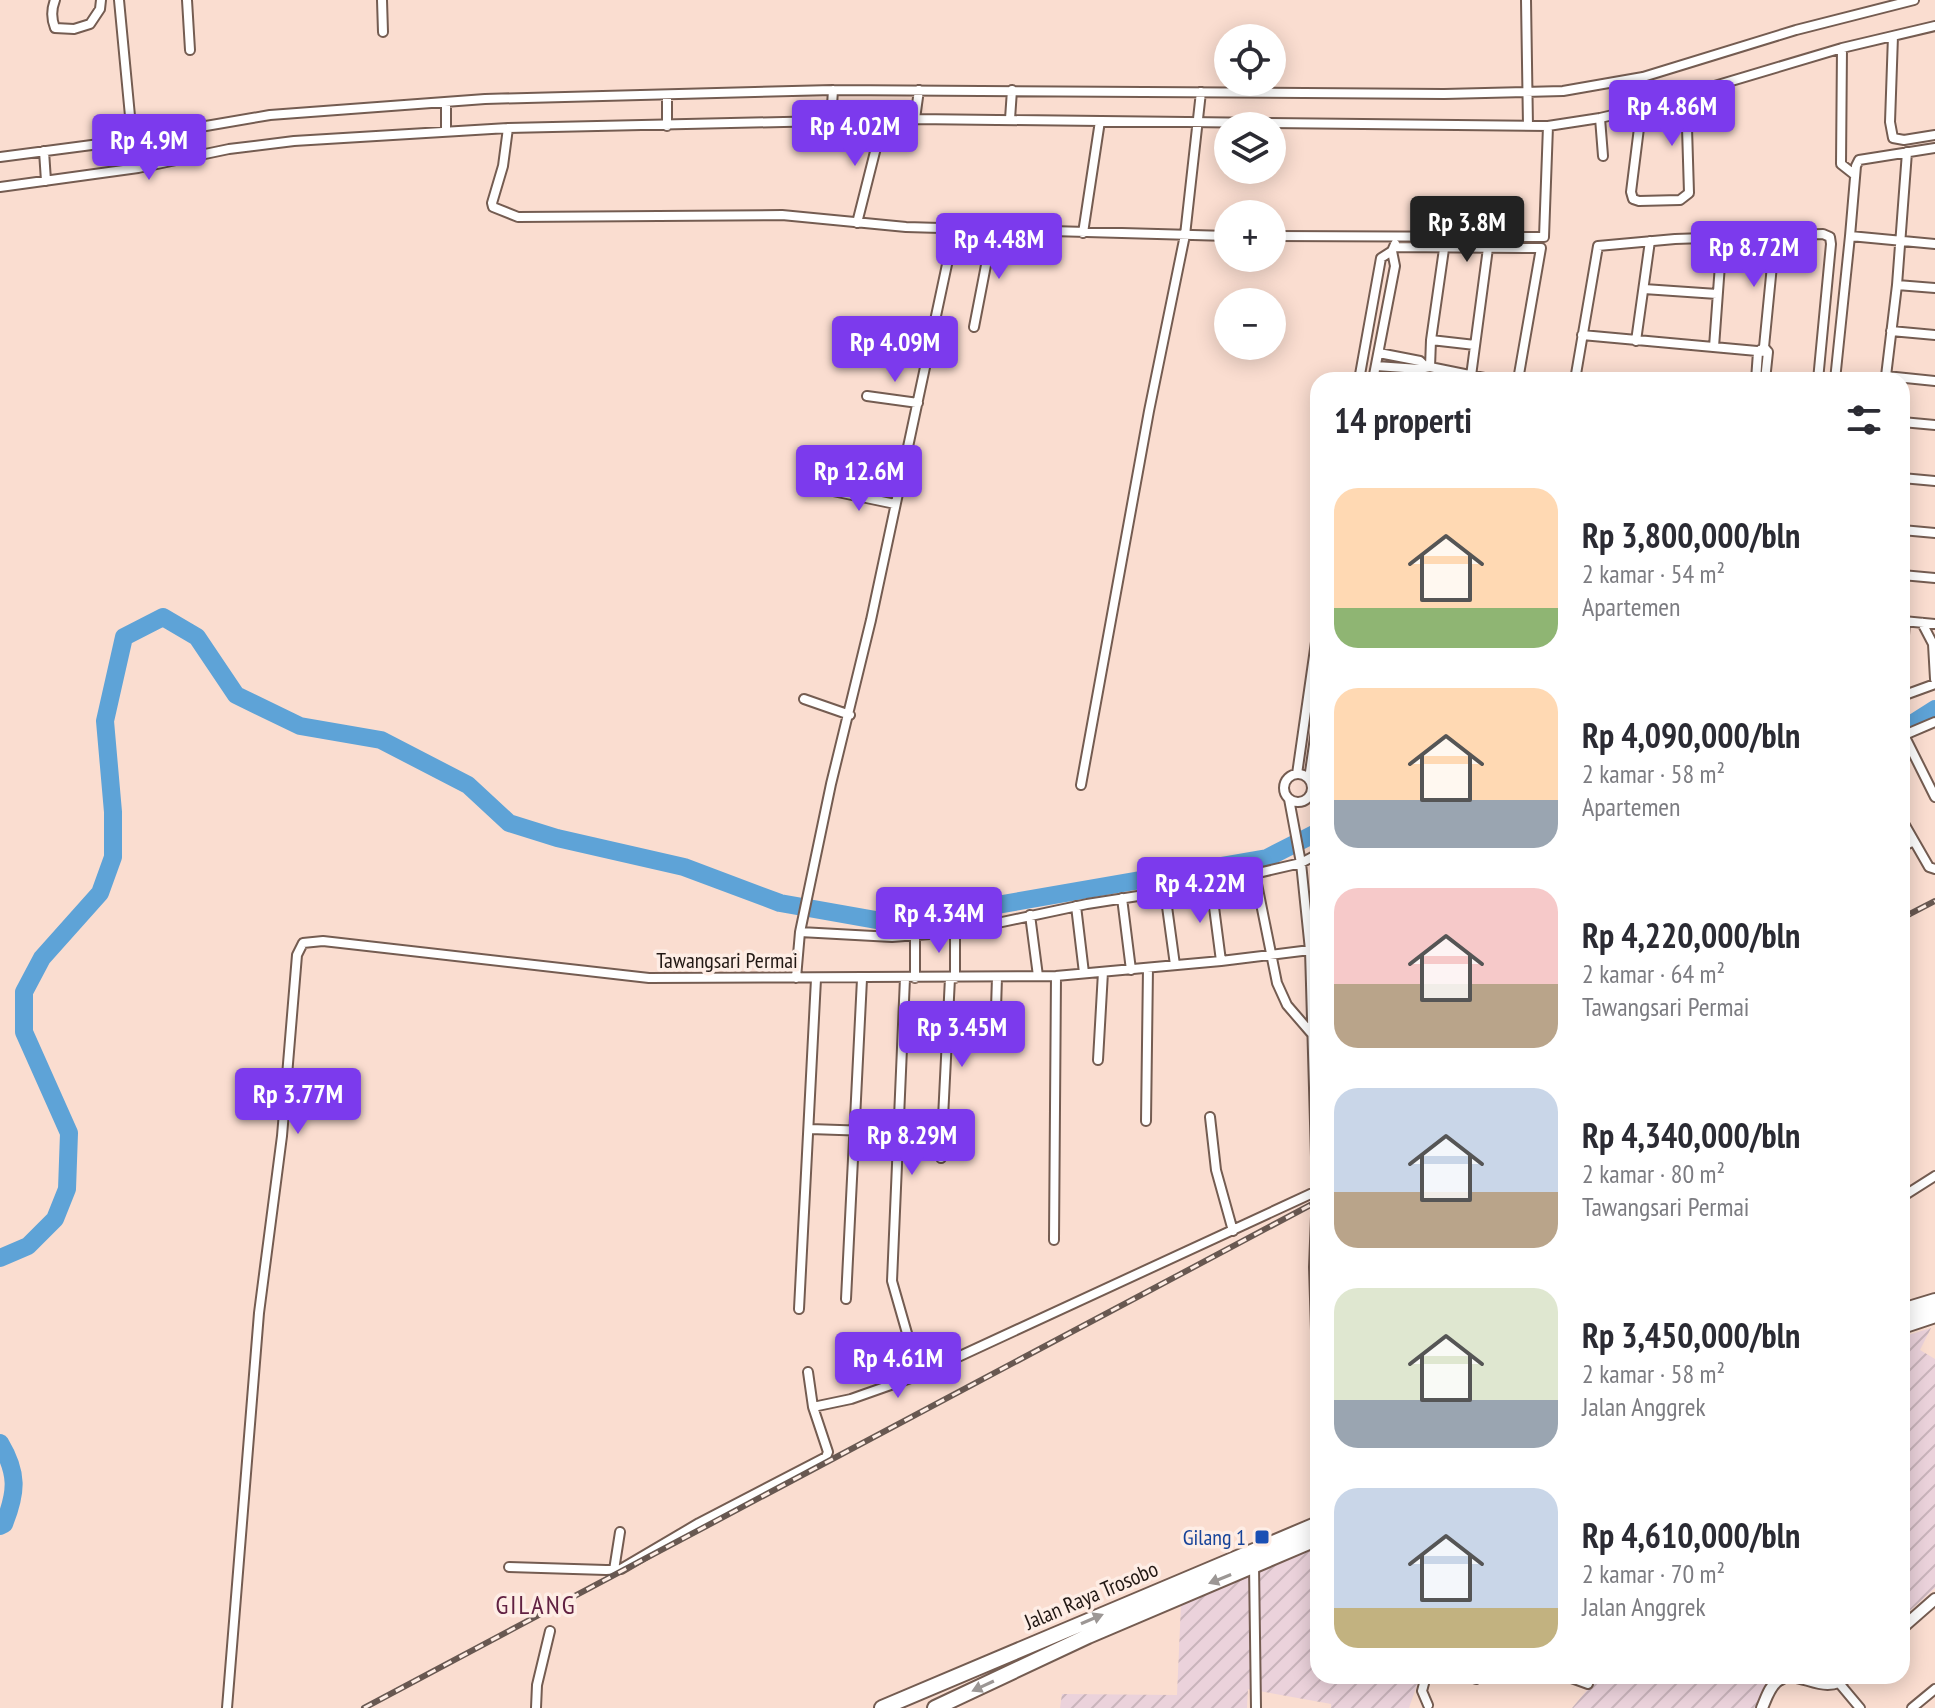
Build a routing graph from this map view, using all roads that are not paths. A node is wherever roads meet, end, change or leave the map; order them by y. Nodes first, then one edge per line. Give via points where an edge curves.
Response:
1 (55, 0) edge
2 (101, 0) edge
3 (119, 0) edge
4 (187, 0) edge
5 (382, 0) edge
6 (1526, 0) edge
7 (1914, 0) edge
8 (1935, 26) edge
9 (383, 32) dead end
10 (1893, 36) junction
11 (1842, 48) junction
12 (190, 50) dead end
13 (832, 91) junction
14 (919, 91) junction
15 (1012, 92) junction
16 (1201, 94) junction
17 (1686, 95) junction
18 (667, 96) junction
19 (1528, 96) junction
20 (446, 103) junction
21 (916, 116) junction
22 (1010, 116) junction
23 (831, 118) junction
24 (1600, 118) junction
25 (1198, 119) junction
26 (883, 120) junction
27 (1100, 121) junction
28 (667, 123) junction
29 (1528, 123) junction
30 (1687, 123) junction
31 (1548, 126) junction
32 (446, 128) junction
33 (508, 128) junction
34 (1935, 135) edge
35 (132, 138) junction
36 (1935, 148) edge
37 (1907, 152) junction
38 (44, 154) junction
39 (1603, 156) dead end
40 (0, 157) edge
41 (137, 164) junction
42 (1849, 171) junction
43 (46, 179) junction
44 (0, 187) edge
45 (857, 223) junction
46 (955, 227) junction
47 (993, 229) junction
48 (1083, 233) junction
49 (1185, 235) junction
50 (1775, 235) junction
51 (1214, 236) edge
52 (1286, 236) edge
53 (1850, 236) junction
54 (1396, 237) junction
55 (1722, 237) junction
56 (1900, 240) junction
57 (1650, 241) junction
58 (1935, 244) edge
59 (1488, 248) junction
60 (1393, 249) junction
61 (1444, 249) junction
62 (1897, 285) junction
63 (1935, 288) edge
64 (1644, 289) junction
65 (1717, 294) junction
66 (974, 327) dead end
67 (1368, 327) junction
68 (1384, 330) junction
69 (1891, 331) junction
70 (1582, 335) junction
71 (1935, 335) edge
72 (1431, 340) junction
73 (1636, 341) junction
74 (1475, 345) junction
75 (1714, 347) junction
76 (865, 351) dead end
77 (1763, 351) junction
78 (1379, 353) junction
79 (926, 363) junction
80 (1376, 366) junction
81 (1428, 367) junction
82 (1360, 372) edge
83 (1375, 372) edge
84 (1452, 372) edge
85 (1472, 372) edge
86 (1519, 372) edge
87 (1576, 372) edge
88 (1758, 372) edge
89 (1764, 372) edge
90 (1819, 372) edge
91 (1836, 372) edge
92 (1886, 372) edge
93 (1910, 380) edge
94 (1935, 381) edge
95 (867, 396) dead end
96 (918, 403) junction
97 (1910, 423) edge
98 (1935, 425) edge
99 (1910, 479) edge
100 (1935, 481) edge
101 (828, 490) dead end
102 (895, 504) junction
103 (1910, 531) edge
104 (1935, 533) edge
105 (1910, 576) edge
106 (1935, 578) edge
107 (1910, 622) edge
108 (1922, 623) junction
109 (1935, 624) edge
110 (1934, 642) edge
111 (1935, 682) edge
112 (1310, 692) edge
113 (1910, 693) edge
114 (804, 699) dead end
115 (850, 715) junction
116 (1935, 722) edge
117 (1910, 733) edge
118 (1910, 749) edge
119 (1297, 774) junction
120 (1310, 779) edge
121 (1081, 785) dead end
122 (1310, 796) edge
123 (1935, 797) edge
124 (1289, 799) junction
125 (1307, 800) junction
126 (1294, 824) junction
127 (1910, 834) edge
128 (1914, 841) junction
129 (1910, 843) edge
130 (1310, 856) edge
131 (1300, 858) junction
132 (1935, 869) edge
133 (1255, 874) junction
134 (1211, 884) junction
135 (1165, 892) junction
136 (1122, 898) junction
137 (1076, 906) junction
138 (1310, 914) edge
139 (1030, 915) junction
140 (1307, 916) junction
141 (801, 929) junction
142 (1310, 931) edge
143 (955, 932) junction
144 (915, 935) junction
145 (1310, 951) edge
146 (1271, 956) junction
147 (1221, 961) junction
148 (1175, 965) junction
149 (1148, 968) junction
150 (1131, 970) junction
151 (1103, 972) junction
152 (1084, 973) junction
153 (1038, 976) junction
154 (1056, 976) junction
155 (997, 977) junction
156 (796, 978) junction
157 (910, 978) junction
158 (953, 978) junction
159 (816, 979) junction
160 (862, 979) junction
161 (996, 1009) dead end
162 (1310, 1032) edge
163 (1098, 1060) dead end
164 (1210, 1117) dead end
165 (1146, 1121) dead end
166 (810, 1129) junction
167 (854, 1131) junction
168 (898, 1132) junction
169 (941, 1158) dead end
170 (1935, 1176) edge
171 (1910, 1192) edge
172 (1310, 1194) edge
173 (1233, 1231) junction
174 (1054, 1240) dead end
175 (846, 1299) dead end
176 (1935, 1301) edge
177 (799, 1309) dead end
178 (1910, 1309) edge
179 (1935, 1315) edge
180 (1910, 1323) edge
181 (808, 1372) dead end
182 (919, 1375) junction
183 (813, 1407) junction
184 (1310, 1527) edge
185 (620, 1532) dead end
186 (1310, 1541) edge
187 (1254, 1565) junction
188 (509, 1567) dead end
189 (614, 1570) junction
190 (1935, 1599) edge
191 (1910, 1621) edge
192 (550, 1631) dead end
193 (1424, 1684) edge
194 (1775, 1684) edge
195 (1846, 1684) edge
196 (1935, 1689) edge
197 (1428, 1705) dead end
198 (227, 1708) edge
199 (536, 1708) edge
200 (882, 1708) edge
201 (935, 1708) edge
202 (1256, 1708) edge
203 (1762, 1708) edge
204 (1860, 1708) edge
205 (1912, 1708) edge

1 - 2 street via 52,22 66,30 90,24
3 - 35 street
4 - 12 street
5 - 9 street
6 - 19 street
7 - 19 street via 1643,77
8 - 10 street
10 - 11 street
10 - 34 street via 1893,138
11 - 17 street
11 - 42 street
13 - 14 street
13 - 18 street
13 - 23 street
14 - 15 street
14 - 21 street
15 - 16 street
15 - 22 street
16 - 19 street
16 - 25 street
17 - 24 street
17 - 30 street
18 - 20 street
18 - 28 street
19 - 29 street
20 - 32 street
20 - 35 street via 270,115
21 - 22 street
21 - 26 street
22 - 27 street
23 - 26 street
23 - 28 street
24 - 31 street
24 - 39 street
25 - 27 street
25 - 29 street
25 - 49 street
26 - 45 street
27 - 48 street
28 - 33 street
29 - 31 street
30 - 30 street via 1689,193 1680,200 1633,199 1639,128
31 - 54 street via 1544,237
32 - 33 street
32 - 41 street via 294,141
33 - 45 street via 492,203 518,217 782,215
35 - 38 street
35 - 41 street
36 - 37 street
37 - 42 street via 1859,160
37 - 56 street
38 - 40 street
38 - 43 street
41 - 43 street
42 - 53 street
43 - 44 street
45 - 46 street
46 - 47 street
46 - 79 street
47 - 48 street
47 - 66 street
48 - 49 street
49 - 51 street
49 - 121 street
50 - 55 street
50 - 77 street
50 - 90 street via 1823,234 1831,239
52 - 54 street
53 - 56 street
53 - 91 street
54 - 60 street
55 - 57 street
55 - 65 street
56 - 58 street
56 - 62 street
57 - 64 street
57 - 70 street via 1596,248
59 - 61 street
59 - 74 street
59 - 86 street via 1541,248
60 - 61 street
60 - 67 street via 1381,258
60 - 68 street
61 - 72 street
62 - 63 street
62 - 69 street
64 - 65 street
64 - 73 street
65 - 75 street
67 - 68 street
67 - 82 street
68 - 78 street
69 - 71 street
69 - 92 street
70 - 73 street
70 - 87 street
72 - 74 street
72 - 81 street
73 - 75 street
74 - 85 street
75 - 77 street
76 - 79 street
77 - 88 street
77 - 89 street
78 - 80 street
78 - 81 street
79 - 96 street
80 - 81 street
80 - 83 street
81 - 84 street
93 - 94 street
95 - 96 street
96 - 102 street
97 - 98 street
99 - 100 street
101 - 102 street
102 - 115 street
103 - 104 street
105 - 106 street
107 - 108 street
108 - 109 street
108 - 110 street
110 - 111 street
111 - 113 street
112 - 119 street
114 - 115 street
115 - 141 street
116 - 117 street
118 - 123 street
119 - 120 street
119 - 124 street via 1285,784
122 - 125 street
124 - 125 street
124 - 126 street
125 - 126 street
126 - 131 street
127 - 128 street
128 - 129 street
128 - 132 street
130 - 131 street
131 - 133 street
131 - 140 street
133 - 134 street
133 - 146 street
134 - 135 street
134 - 147 street
135 - 136 street
135 - 148 street
136 - 137 street
136 - 150 street
137 - 139 street
137 - 152 street
138 - 140 street
139 - 143 street
139 - 153 street
140 - 142 street
141 - 144 street
141 - 156 street
143 - 144 street
143 - 158 street
144 - 157 street
145 - 146 street, Tawangsari Permai
146 - 147 street, Tawangsari Permai
146 - 162 street via 1283,998
147 - 148 street, Tawangsari Permai
148 - 149 street, Tawangsari Permai
149 - 150 street, Tawangsari Permai
149 - 165 street
150 - 151 street, Tawangsari Permai
151 - 152 street, Tawangsari Permai
151 - 163 street
152 - 154 street, Tawangsari Permai
153 - 154 street, Tawangsari Permai
153 - 155 street, Tawangsari Permai
154 - 174 street
155 - 158 street, Tawangsari Permai
155 - 161 street
156 - 159 street, Tawangsari Permai
156 - 198 street, Tawangsari Permai via 649,978 323,941 303,943 297,955 282,1136 259,1313
157 - 158 street, Tawangsari Permai
157 - 160 street, Tawangsari Permai
157 - 168 street
158 - 169 street
159 - 160 street, Tawangsari Permai
159 - 166 street
160 - 167 street
164 - 173 street via 1216,1170
166 - 167 street
166 - 177 street
167 - 168 street
167 - 175 street
168 - 182 street via 892,1281
170 - 171 street
172 - 173 street
173 - 182 street
176 - 178 highway
179 - 180 highway
181 - 183 street
182 - 183 street
183 - 189 street via 826,1457
200 -> 184 highway, Jalan Raya Trosobo
185 - 189 street
186 - 187 highway, Jalan Raya Trosobo
187 -> 201 highway, Jalan Raya Trosobo
187 - 202 street
188 - 189 street
190 - 191 street
192 - 199 street
193 - 197 street
194 - 203 street
195 - 204 street
196 - 205 street

